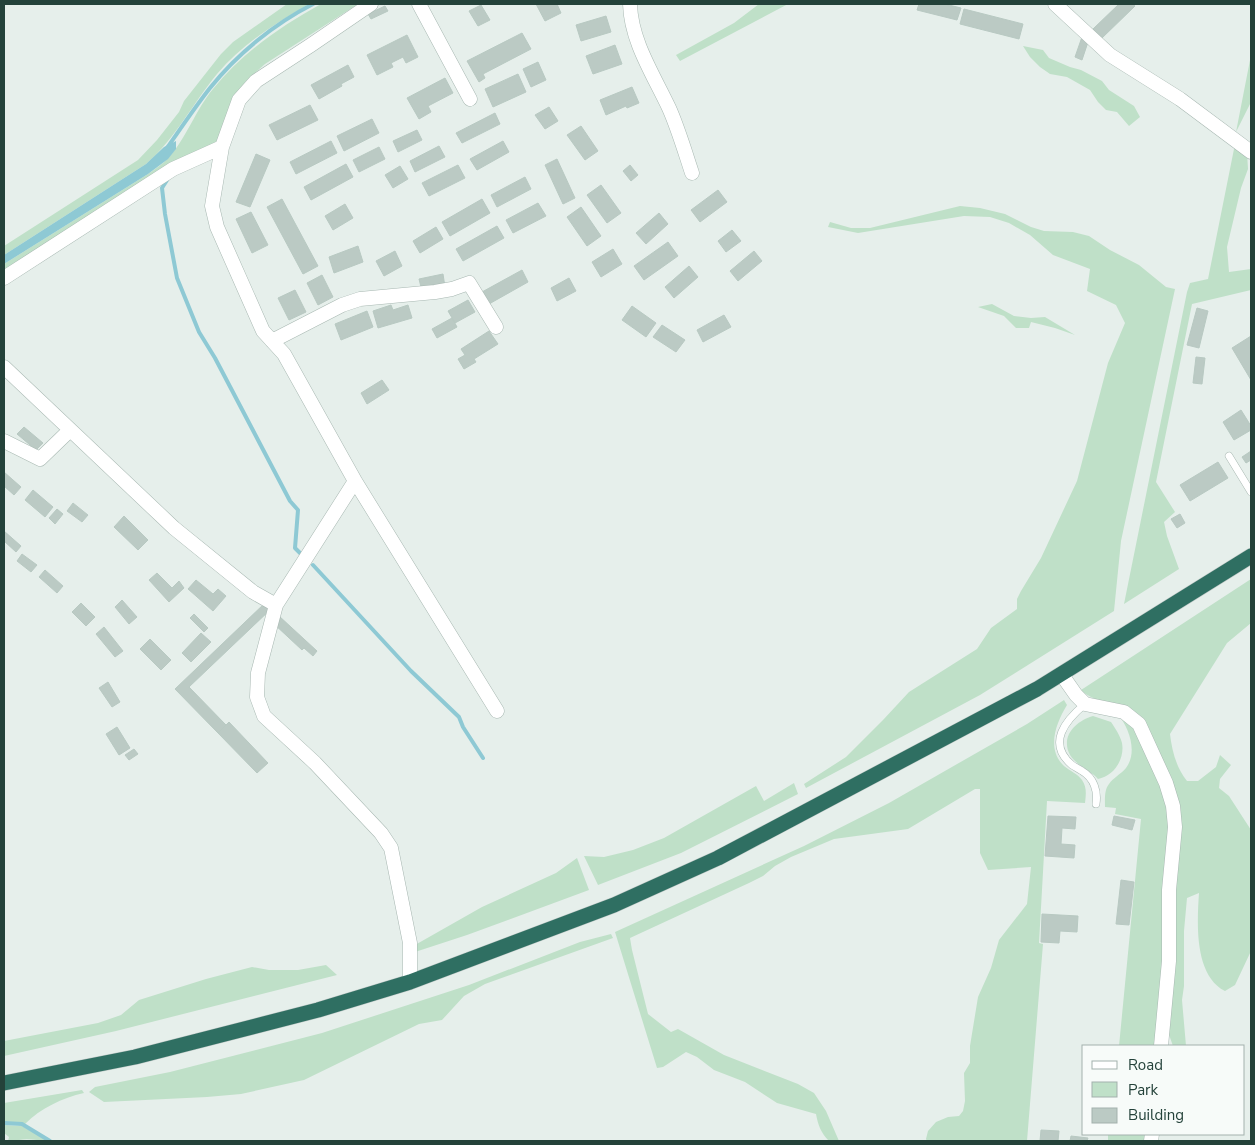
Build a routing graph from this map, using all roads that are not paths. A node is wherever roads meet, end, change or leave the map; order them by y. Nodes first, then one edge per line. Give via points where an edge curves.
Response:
1 (371, 4) edge
2 (419, 4) edge
3 (630, 4) edge
4 (1055, 4) edge
5 (470, 99) dead end
6 (222, 147) junction
7 (1251, 152) edge
8 (692, 173) dead end
9 (4, 278) edge
10 (496, 327) dead end
11 (272, 341) junction
12 (4, 367) edge
13 (70, 430) junction
14 (4, 441) edge
15 (1229, 456) dead end
16 (355, 481) junction
17 (1251, 492) edge
18 (1251, 556) edge
19 (276, 605) junction
20 (1062, 675) junction
21 (1085, 704) junction
22 (497, 710) dead end
23 (1096, 804) dead end
24 (410, 982) junction
25 (1161, 1045) edge
26 (4, 1083) edge

1 - 6 street via 256,80 240,100
2 - 5 street
3 - 8 street via 630,17 647,66 669,109
4 - 7 street via 1110,55 1180,99
6 - 9 street via 173,169
6 - 11 street via 212,206 217,228 263,331
10 - 11 street via 469,283 435,292 360,299
11 - 16 street via 284,354
12 - 13 street
13 - 14 street via 40,459
13 - 19 street via 174,528 253,592
15 - 17 lane
16 - 19 street
16 - 22 street
18 - 20 highway
19 - 24 street via 258,673 257,697 264,716 315,763 381,833 391,848 410,943
20 - 21 street
20 - 24 highway via 718,858 614,905
21 - 23 lane via 1067,721 1060,742 1062,753 1072,765 1092,780 1098,795
21 - 25 street via 1124,712 1139,724 1173,806 1175,827 1169,890 1169,961
24 - 26 highway via 318,1010 136,1057

